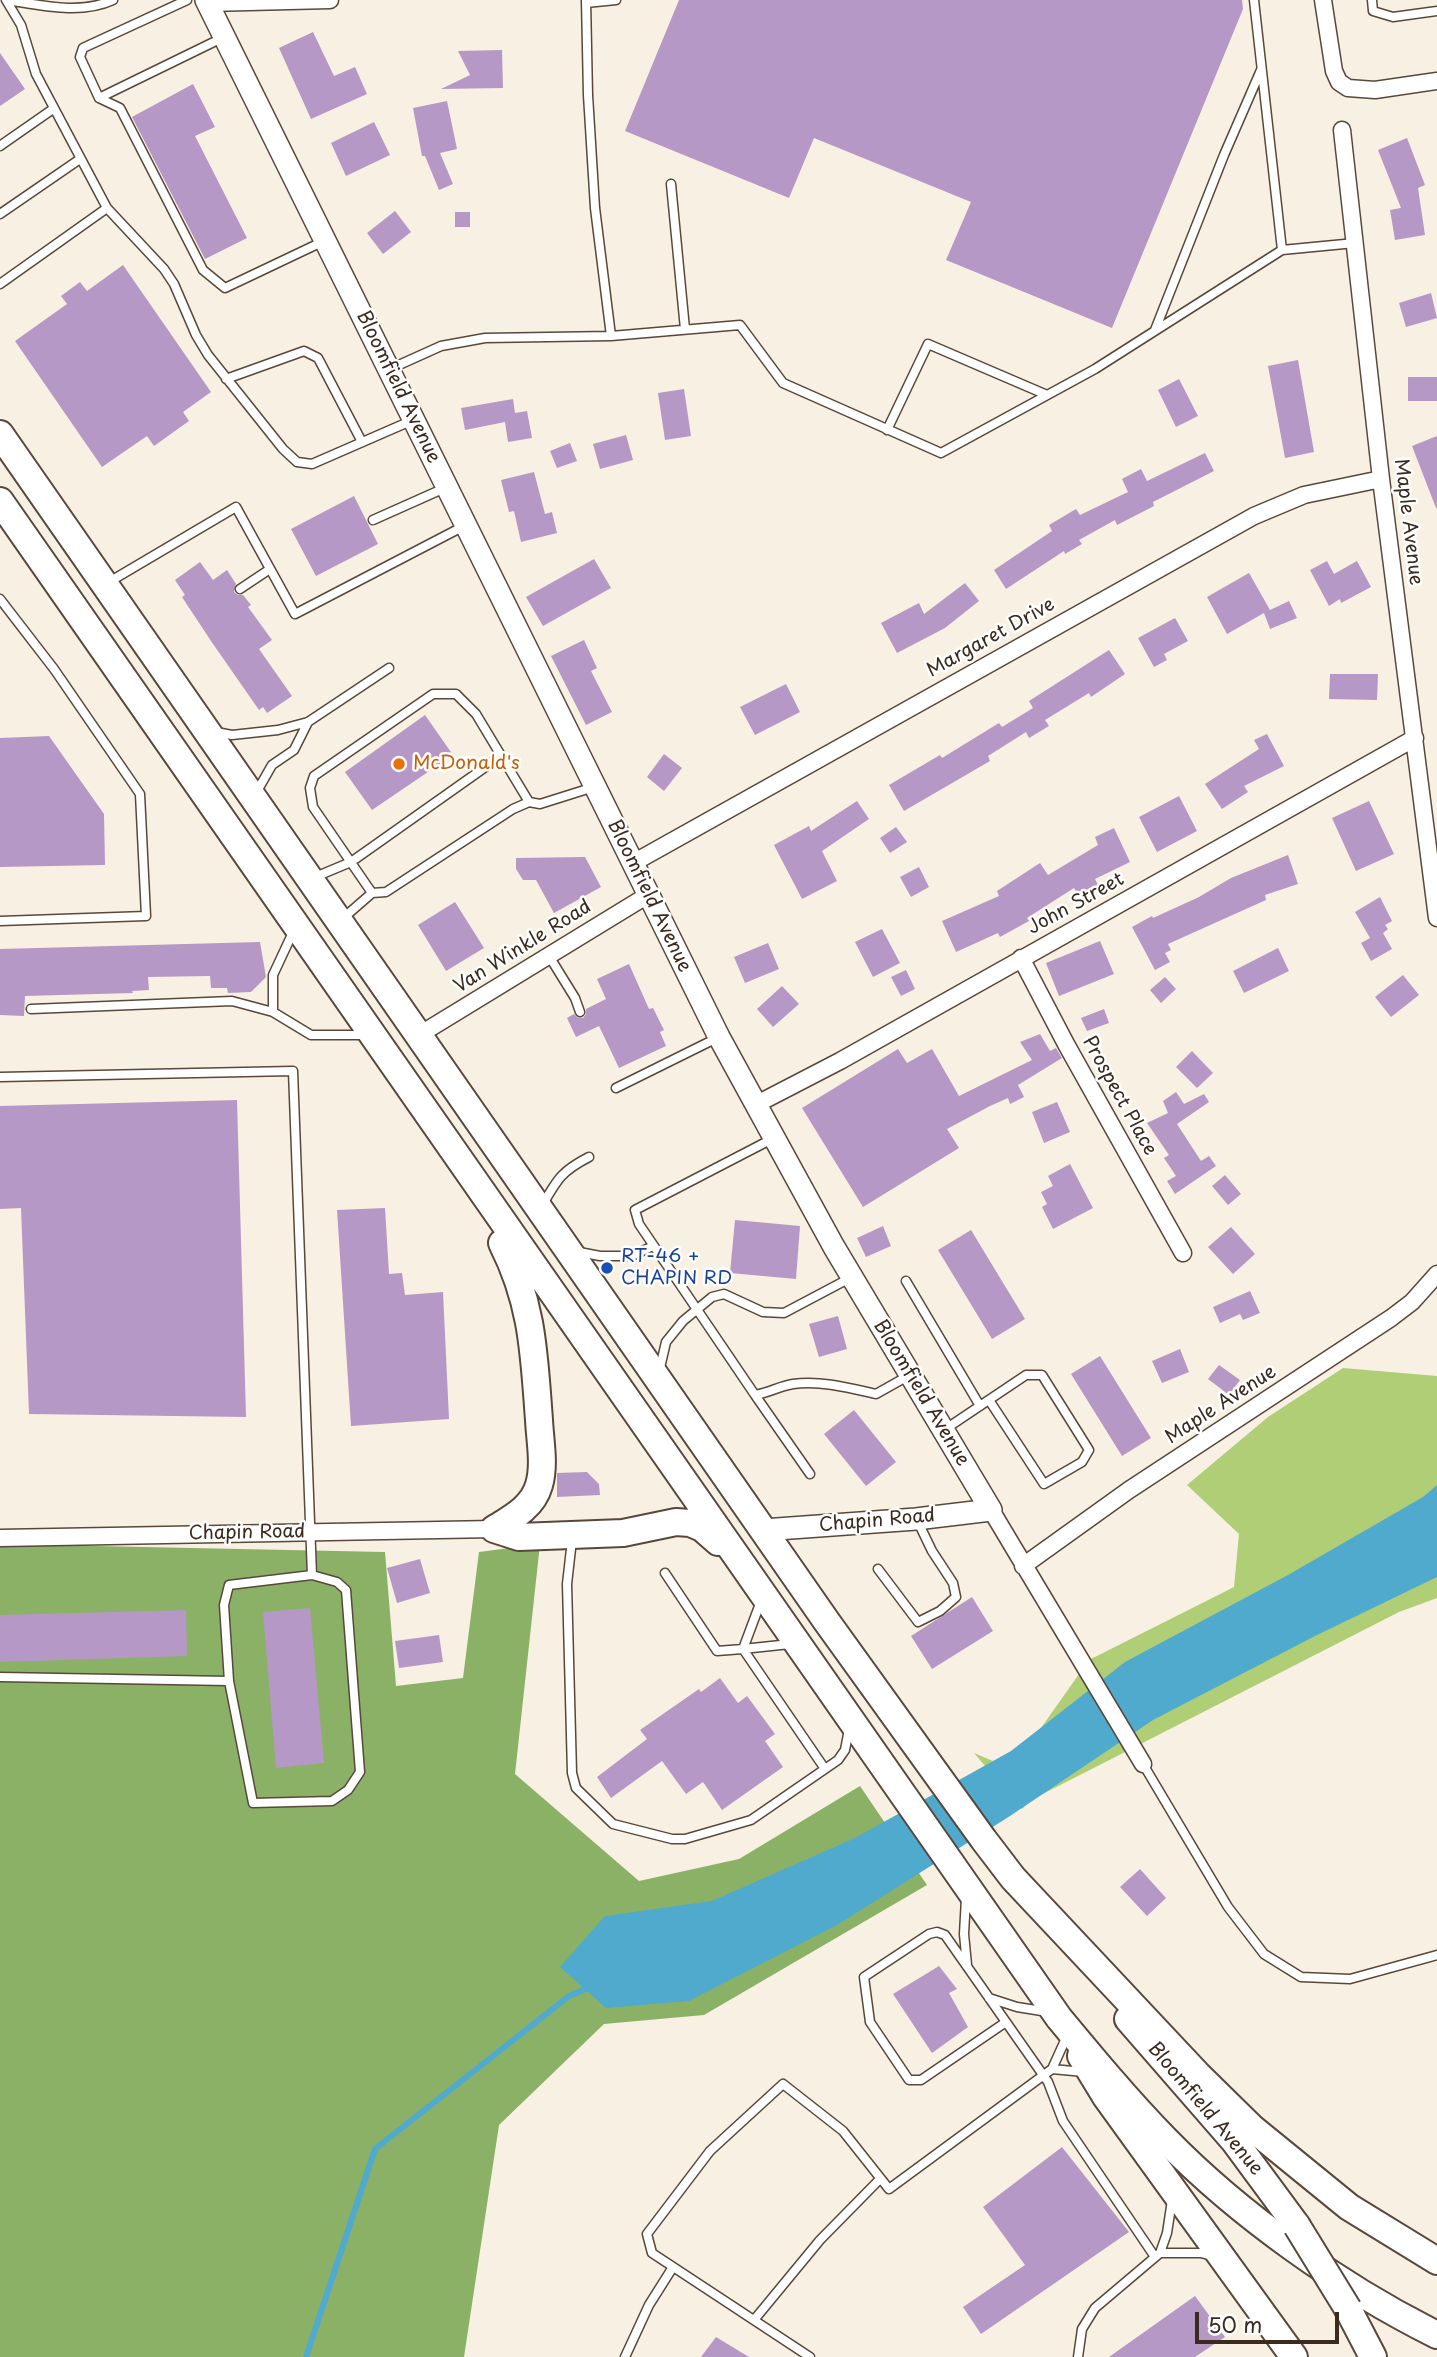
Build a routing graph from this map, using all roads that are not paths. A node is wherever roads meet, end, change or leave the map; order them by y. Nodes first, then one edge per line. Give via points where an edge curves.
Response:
1 (6, 0) edge
2 (113, 0) edge
3 (330, 0) edge
4 (617, 0) edge
5 (1254, 0) edge
6 (1323, 0) edge
7 (1372, 0) edge
8 (200, 1) edge
9 (586, 1) edge
10 (1437, 11) edge
11 (225, 37) junction
12 (1262, 68) junction
13 (1437, 81) edge
14 (99, 97) junction
15 (53, 108) junction
16 (1342, 130) dead end
17 (0, 146) edge
18 (80, 159) junction
19 (671, 184) dead end
20 (107, 208) junction
21 (0, 214) edge
22 (325, 240) junction
23 (1354, 243) junction
24 (1282, 250) junction
25 (0, 284) edge
26 (685, 329) junction
27 (1155, 330) junction
28 (611, 336) junction
29 (389, 369) junction
30 (226, 379) junction
31 (1046, 395) junction
32 (413, 420) junction
33 (887, 429) junction
34 (0, 434) edge
35 (362, 442) junction
36 (1381, 479) junction
37 (447, 487) junction
38 (0, 502) edge
39 (373, 520) dead end
40 (466, 525) junction
41 (270, 569) junction
42 (104, 584) junction
43 (240, 589) dead end
44 (0, 599) edge
45 (388, 668) dead end
46 (308, 722) junction
47 (206, 730) junction
48 (1415, 738) junction
49 (501, 756) junction
50 (595, 787) junction
51 (253, 799) junction
52 (1430, 800) edge
53 (529, 802) junction
54 (351, 862) junction
55 (633, 863) junction
56 (309, 880) junction
57 (372, 893) junction
58 (648, 895) junction
59 (1437, 918) edge
60 (0, 920) edge
61 (339, 922) junction
62 (296, 925) junction
63 (548, 956) junction
64 (1021, 958) junction
65 (31, 1009) dead end
66 (273, 1012) junction
67 (580, 1012) dead end
68 (373, 1035) junction
69 (419, 1035) junction
70 (719, 1037) junction
71 (0, 1077) edge
72 (616, 1088) dead end
73 (755, 1105) junction
74 (774, 1138) junction
75 (589, 1157) dead end
76 (462, 1163) junction
77 (540, 1209) junction
78 (653, 1246) junction
79 (569, 1250) junction
80 (1183, 1252) dead end
81 (1437, 1274) edge
82 (853, 1277) junction
83 (906, 1281) dead end
84 (697, 1310) junction
85 (910, 1374) junction
86 (658, 1379) junction
87 (755, 1395) junction
88 (989, 1400) junction
89 (980, 1406) junction
90 (944, 1430) junction
91 (810, 1474) dead end
92 (991, 1510) junction
93 (916, 1519) junction
94 (494, 1528) junction
95 (763, 1530) junction
96 (312, 1532) junction
97 (573, 1534) junction
98 (0, 1538) edge
99 (738, 1561) junction
100 (1023, 1566) junction
101 (878, 1569) dead end
102 (665, 1573) dead end
103 (312, 1576) junction
104 (764, 1594) junction
105 (798, 1643) junction
106 (743, 1649) junction
107 (0, 1677) edge
108 (229, 1681) junction
109 (851, 1720) junction
110 (1143, 1764) joint
111 (825, 1769) junction
112 (957, 1872) junction
113 (1013, 1878) junction
114 (1437, 1955) edge
115 (967, 1967) junction
116 (989, 1998) junction
117 (1006, 2022) junction
118 (1061, 2022) junction
119 (1052, 2069) junction
120 (1092, 2074) junction
121 (1044, 2075) junction
122 (880, 2179) junction
123 (1173, 2191) junction
124 (1157, 2255) junction
125 (1222, 2259) junction
126 (1437, 2261) edge
127 (673, 2267) junction
128 (754, 2320) junction
129 (1437, 2335) edge
130 (625, 2357) edge
131 (810, 2357) edge
132 (1078, 2357) edge
133 (1294, 2357) edge
134 (1373, 2357) edge

1 - 2 lane via 59,8 99,6
1 - 15 lane via 21,25 36,74
3 - 8 street
4 - 9 lane
5 - 12 lane
6 - 13 street via 1339,82 1348,88 1376,90
7 - 10 lane via 1373,11 1393,17
8 - 11 street, Bloomfield Avenue
8 - 14 lane via 83,48 80,57
9 - 28 lane via 595,208
11 - 14 lane
11 - 22 street, Bloomfield Avenue
12 - 24 lane
12 - 27 lane
14 - 22 lane via 120,108 203,270 225,288
15 - 17 lane
15 - 18 lane
16 - 23 street, Maple Avenue
18 - 20 lane
18 - 21 lane
19 - 26 lane
20 - 25 lane
20 - 30 lane via 174,284 196,335
22 - 29 street, Bloomfield Avenue
23 - 24 lane
23 - 36 street, Maple Avenue
24 - 27 lane
26 - 28 lane
26 - 33 lane via 740,325 783,383
27 - 31 lane
28 - 29 lane via 485,338 441,346
29 - 32 street, Bloomfield Avenue
30 - 35 lane via 297,462 312,464
30 - 35 lane via 304,351 318,358
31 - 33 lane via 941,453
31 - 33 lane via 928,344
32 - 35 lane
32 - 37 street, Bloomfield Avenue
34 - 42 main road
36 - 48 street, Maple Avenue
36 - 55 street, Margaret Drive via 1304,495 1254,516
37 - 39 lane
37 - 40 street, Bloomfield Avenue
38 - 62 main road
40 - 41 lane via 295,614
40 - 50 street, Bloomfield Avenue
41 - 42 lane via 236,507
41 - 43 lane
42 - 47 main road
44 - 60 lane via 140,794 146,916
45 - 46 lane
46 - 47 lane via 232,735
46 - 51 lane via 294,750 272,765
47 - 51 main road
48 - 52 street, Maple Avenue
48 - 64 street, John Street
49 - 53 lane
49 - 54 lane
49 - 54 lane via 476,714 456,694 433,694 314,776 310,789 313,807
50 - 53 lane via 540,804
50 - 55 street, Bloomfield Avenue
51 - 56 main road
52 - 59 street, Maple Avenue
53 - 57 lane via 386,892
54 - 56 lane
54 - 57 lane
55 - 58 street, Bloomfield Avenue
56 - 61 main road
57 - 61 lane
58 - 63 street, Van Winkle Road
58 - 70 street, Bloomfield Avenue
61 - 69 main road
62 - 66 lane via 273,975
62 - 68 main road
63 - 67 lane
63 - 69 street, Van Winkle Road
64 - 73 street, John Street
64 - 80 street, Prospect Place
65 - 66 lane via 232,1001
66 - 68 lane via 311,1035
68 - 76 main road
69 - 77 main road
70 - 72 lane
70 - 73 street, Bloomfield Avenue
71 - 96 lane via 293,1071
73 - 74 street, Bloomfield Avenue
74 - 78 lane via 635,1210
74 - 82 street, Bloomfield Avenue
75 - 77 lane via 567,1168
76 - 94 main road via 516,1272 534,1347 539,1485 519,1514
76 - 99 main road
77 - 79 main road
78 - 79 lane via 632,1256
78 - 84 lane
79 - 86 main road
81 - 100 street, Maple Avenue via 1391,1318 1129,1490
82 - 84 lane via 784,1314 763,1312 724,1294 712,1297
82 - 85 street, Bloomfield Avenue
83 - 89 lane
84 - 86 lane via 666,1342
84 - 87 lane
85 - 87 lane via 876,1394 813,1383
85 - 90 street, Bloomfield Avenue
86 - 95 main road
87 - 91 lane
88 - 88 lane via 1026,1375 1042,1375 1089,1450 1082,1461 1044,1484
88 - 89 lane
89 - 90 lane
90 - 92 street, Bloomfield Avenue
92 - 93 street, Chapin Road
92 - 100 street, Bloomfield Avenue
93 - 95 street, Chapin Road
93 - 101 lane via 953,1583 956,1597 918,1622
94 - 96 street, Chapin Road
94 - 97 main road via 519,1537
95 - 113 main road
96 - 98 street, Chapin Road
96 - 103 lane
97 - 99 main road via 623,1533 658,1524 690,1523 702,1528
97 - 111 lane via 567,1584 572,1773 576,1788 613,1824 685,1839 751,1820
99 - 104 main road
100 - 110 street, Bloomfield Avenue
102 - 106 lane via 717,1651
103 - 108 lane via 229,1585 224,1605
103 - 108 lane via 337,1581 346,1590 360,1772 348,1790 332,1801 253,1803
104 - 105 main road
104 - 106 lane
105 - 106 lane
105 - 109 main road
106 - 111 lane
107 - 108 lane
109 - 111 lane via 845,1750
109 - 112 main road
110 - 114 lane via 1228,1908 1264,1954 1301,1977 1350,1979
112 - 115 lane via 967,1907
112 - 118 main road
113 - 126 main road via 1252,2128 1349,2207
113 - 134 main road, Bloomfield Avenue, bridge via 1059,1941 1236,2142 1297,2226
115 - 116 lane
115 - 117 lane via 945,1935 937,1932 864,1977 870,2022 909,2080 921,2080
116 - 117 lane
116 - 118 lane
117 - 121 lane
118 - 119 lane
118 - 120 main road
118 - 129 main road via 1195,2168 1317,2264
119 - 120 lane
119 - 121 lane
120 - 123 main road
121 - 122 lane via 889,2189
121 - 124 lane via 1063,2121
122 - 127 lane via 843,2132 783,2084 710,2151 647,2234 652,2253
122 - 128 lane via 820,2240
123 - 124 lane via 1167,2233
123 - 125 main road
124 - 125 lane via 1201,2253
124 - 132 lane via 1094,2308 1082,2329
125 - 133 main road
127 - 128 lane
127 - 130 lane
128 - 131 lane

